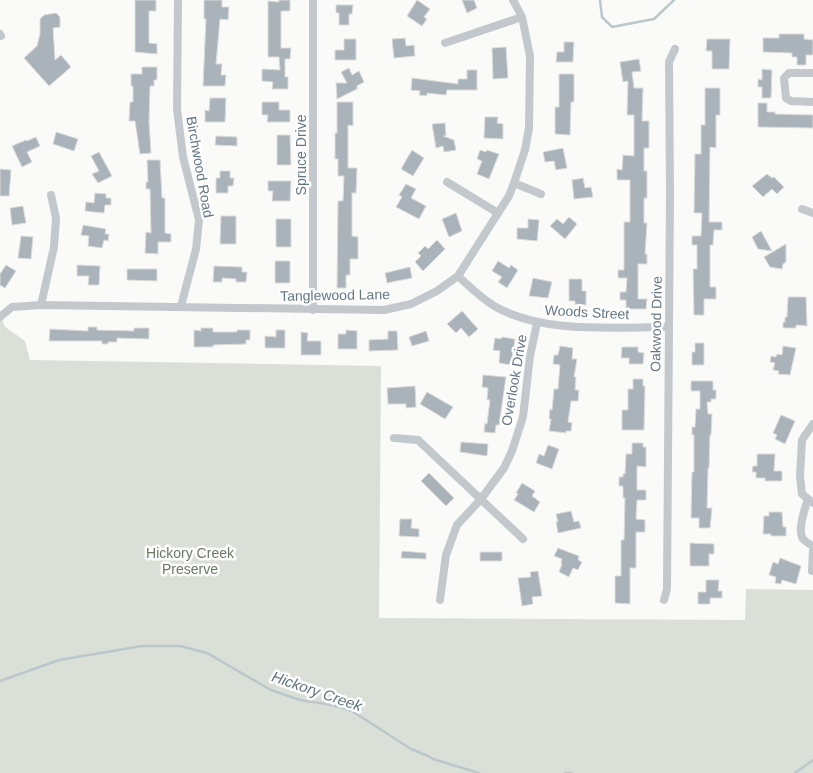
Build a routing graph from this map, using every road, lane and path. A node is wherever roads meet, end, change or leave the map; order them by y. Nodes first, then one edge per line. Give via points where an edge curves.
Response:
1 (178, 0) edge
2 (313, 0) edge
3 (513, 0) edge
4 (522, 17) junction
5 (446, 44) dead end
6 (675, 49) dead end
7 (813, 73) edge
8 (813, 102) edge
9 (447, 182) dead end
10 (514, 183) junction
11 (541, 194) dead end
12 (52, 195) dead end
13 (802, 209) dead end
14 (498, 213) junction
15 (813, 213) edge
16 (458, 276) junction
17 (40, 305) junction
18 (181, 306) junction
19 (313, 310) junction
20 (0, 317) edge
21 (537, 323) junction
22 (669, 327) junction
23 (813, 424) edge
24 (394, 438) dead end
25 (480, 499) junction
26 (811, 501) edge
27 (523, 539) dead end
28 (813, 548) edge
29 (812, 571) edge
30 (440, 600) dead end
31 (664, 600) dead end

1 - 18 street, Birchwood Road via 177,109 183,157 198,220 196,249
2 - 19 street, Spruce Drive
3 - 4 street, Tanglewood Lane
4 - 5 street
4 - 10 street, Tanglewood Lane via 530,56 529,118 525,150
6 - 22 street, Oakwood Drive via 669,62
7 - 8 street via 789,73 784,78 786,98 791,102
9 - 14 street
10 - 11 street
10 - 14 street, Tanglewood Lane
12 - 17 street via 56,218 54,247
13 - 15 street
14 - 16 street, Tanglewood Lane
16 - 19 street, Tanglewood Lane via 411,304 384,310
16 - 21 street, Woods Street via 496,307
17 - 18 street, Tanglewood Lane
17 - 20 street, Tanglewood Lane via 12,307
18 - 19 street, Tanglewood Lane
21 - 22 street, Woods Street via 568,327
21 - 25 street, Overlook Drive via 523,417 512,451 504,468
22 - 31 street, Oakwood Drive via 667,589
23 - 26 street via 802,440 801,452 800,491
24 - 25 street via 418,440
25 - 27 street
25 - 30 street, Overlook Drive via 457,525 446,555
26 - 28 street via 802,516 801,536
28 - 29 street

